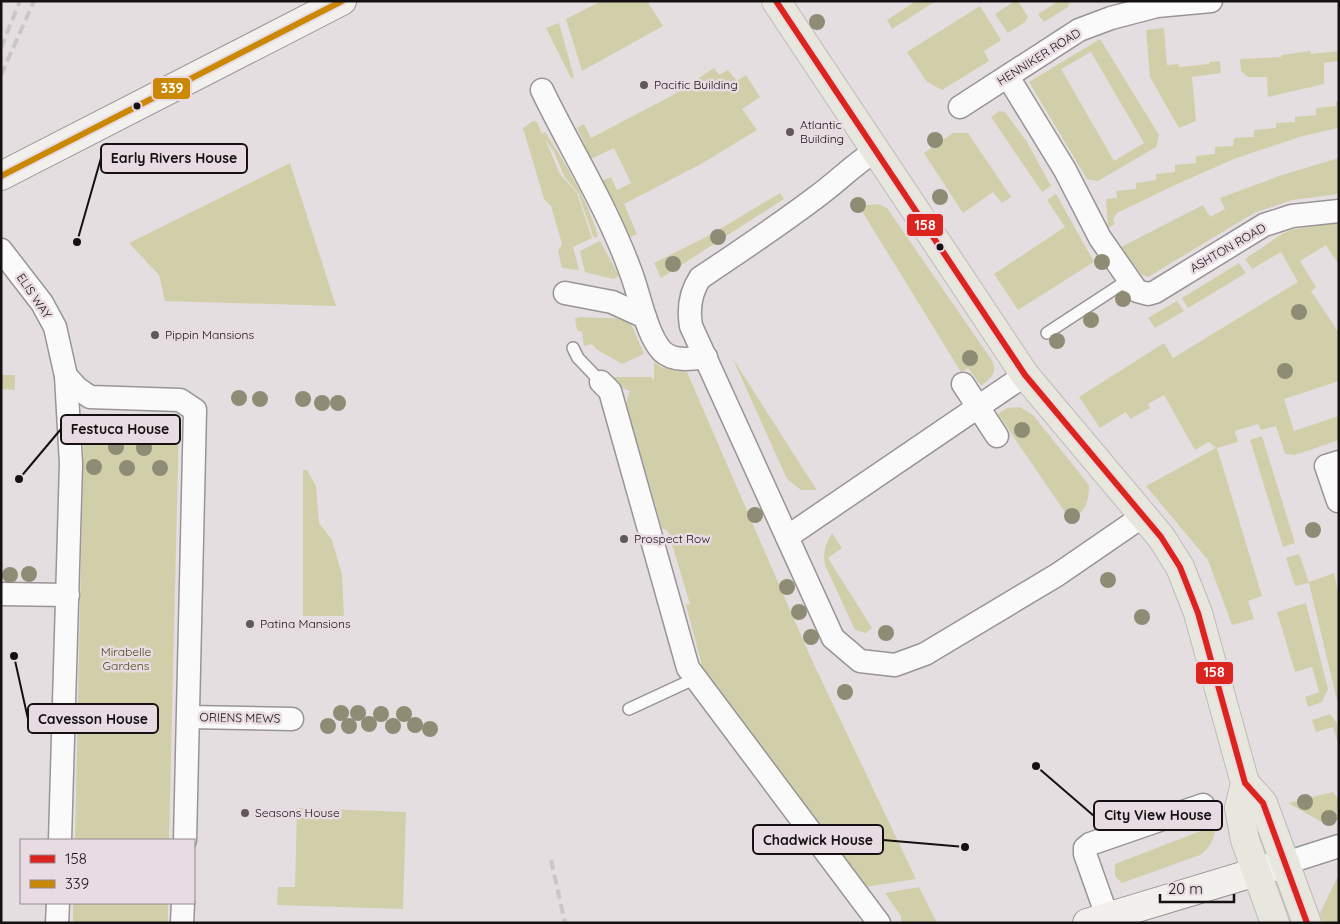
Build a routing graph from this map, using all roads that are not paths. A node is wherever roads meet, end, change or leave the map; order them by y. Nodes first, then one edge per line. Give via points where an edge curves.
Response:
1 (342, 1) edge
2 (776, 1) edge
3 (1211, 1) edge
4 (1107, 10) edge
5 (1008, 77) junction
6 (542, 90) dead end
7 (960, 107) dead end
8 (875, 151) junction
9 (1, 176) edge
10 (1339, 211) edge
11 (1, 250) edge
12 (1128, 280) junction
13 (565, 293) dead end
14 (644, 317) junction
15 (1046, 332) dead end
16 (574, 348) dead end
17 (706, 357) junction
18 (1026, 374) junction
19 (66, 376) junction
20 (601, 382) joint
21 (963, 384) dead end
22 (90, 397) junction
23 (978, 407) junction
24 (68, 416) junction
25 (997, 436) dead end
26 (1339, 462) edge
27 (1338, 501) edge
28 (1143, 516) junction
29 (787, 537) junction
30 (1, 594) edge
31 (68, 595) junction
32 (696, 678) junction
33 (629, 710) dead end
34 (189, 717) junction
35 (292, 718) dead end
36 (1245, 783) junction
37 (1203, 805) dead end
38 (60, 839) edge
39 (185, 839) edge
40 (1339, 846) edge
41 (1286, 862) junction
42 (1256, 871) junction
43 (58, 904) edge
44 (183, 904) edge
45 (1097, 920) edge
46 (57, 923) edge
47 (182, 923) edge
48 (879, 923) edge
49 (1275, 923) edge
50 (1307, 923) edge

1 - 9 street
2 - 8 main road
3 - 4 street, HENNIKER ROAD
4 - 5 street, HENNIKER ROAD
5 - 7 street, HENNIKER ROAD
5 - 12 street, ASHTON ROAD via 1065,170 1100,238
6 - 14 street via 606,215 630,270
8 - 17 street via 849,168 840,180 700,278 694,288 689,313 691,326
8 - 18 main road
10 - 12 street, ASHTON ROAD via 1292,216 1264,225 1155,292 1137,291
11 - 19 street, ELIS WAY via 42,303 55,327
12 - 15 lane
13 - 14 street via 612,302
14 - 17 street via 662,350 669,356
16 - 20 lane via 578,358
17 - 29 street
18 - 23 street
18 - 28 main road
19 - 22 street
19 - 24 street
20 - 32 street via 610,391 688,668
21 - 23 street
22 - 24 street
22 - 34 street via 180,400 195,410
23 - 25 street
23 - 29 street
24 - 31 street via 71,464
26 - 27 street via 1326,466
28 - 29 street via 1015,600 925,654 895,665 860,661 833,638
28 - 36 main road via 1176,559 1191,595
30 - 31 street
31 - 38 street
32 - 33 lane
32 - 48 street
34 - 35 street, ORIENS MEWS
34 - 39 street
36 - 41 main road via 1263,803
36 - 42 main road via 1239,808 1245,840
37 - 45 street via 1085,848
40 - 41 street
41 - 42 street
41 - 50 main road
42 - 45 street
42 - 49 main road
43 - 46 street
44 - 47 street

